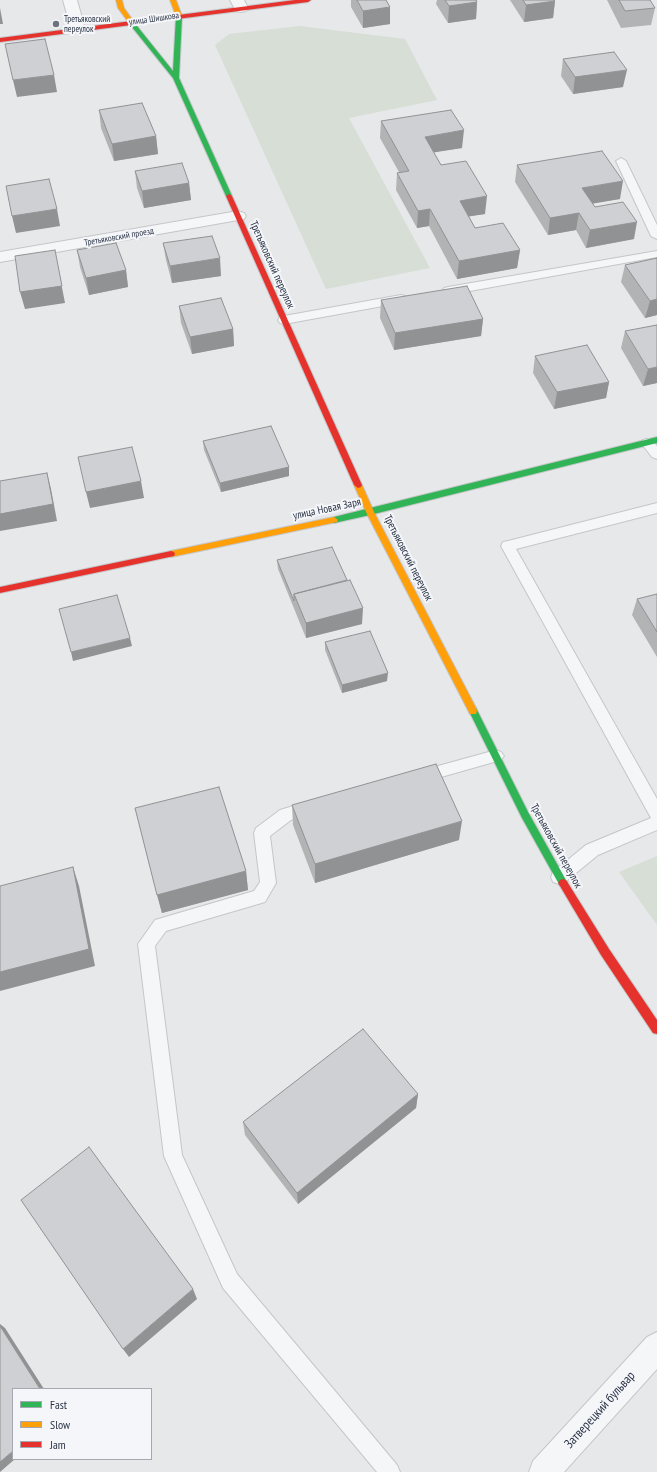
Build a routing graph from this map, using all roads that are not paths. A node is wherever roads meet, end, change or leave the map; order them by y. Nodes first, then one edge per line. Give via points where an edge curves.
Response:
1 (70, 0) edge
2 (119, 0) edge
3 (173, 0) edge
4 (308, 0) edge
5 (239, 4) edge
6 (179, 16) junction
7 (131, 22) junction
8 (78, 29) junction
9 (0, 40) edge
10 (176, 78) junction
11 (621, 161) dead end
12 (238, 216) junction
13 (657, 236) edge
14 (657, 254) edge
15 (0, 257) edge
16 (439, 292) edge
17 (416, 297) edge
18 (284, 320) junction
19 (652, 441) edge
20 (657, 454) edge
21 (657, 508) edge
22 (370, 512) junction
23 (0, 590) edge
24 (496, 756) junction
25 (404, 782) edge
26 (330, 802) edge
27 (657, 814) edge
28 (657, 823) edge
29 (559, 877) junction
30 (657, 1029) edge
31 (657, 1347) edge
32 (390, 1472) edge
33 (544, 1472) edge

1 - 8 street
2 - 7 main road, Третьяковский переулок via 121,8
3 - 6 main road, Третьяковский переулок
4 - 5 main road, улица Шишкова
5 - 6 main road, улица Шишкова
6 - 7 main road, улица Шишкова
6 - 10 main road, Третьяковский переулок
7 - 8 main road, улица Шишкова
7 - 10 main road, Третьяковский переулок
8 - 9 main road, улица Шишкова
10 - 12 main road, Третьяковский переулок
11 - 13 lane
12 - 15 street, Третьяковский проезд
12 - 18 main road, Третьяковский переулок
14 - 16 lane
17 - 18 lane
18 - 22 main road, Третьяковский переулок
19 - 20 lane
19 - 22 main road, улица Новая Заря
21 - 27 lane via 508,546
22 - 23 main road, улица Новая Заря
22 - 24 main road, Третьяковский переулок
24 - 25 lane
24 - 29 main road, Третьяковский переулок
26 - 32 lane via 286,815 262,833 268,883 259,897 161,925 146,944 173,1156 230,1281
28 - 29 lane via 592,850
29 - 30 main road, Третьяковский переулок
31 - 33 street, Затверецкий бульвар

